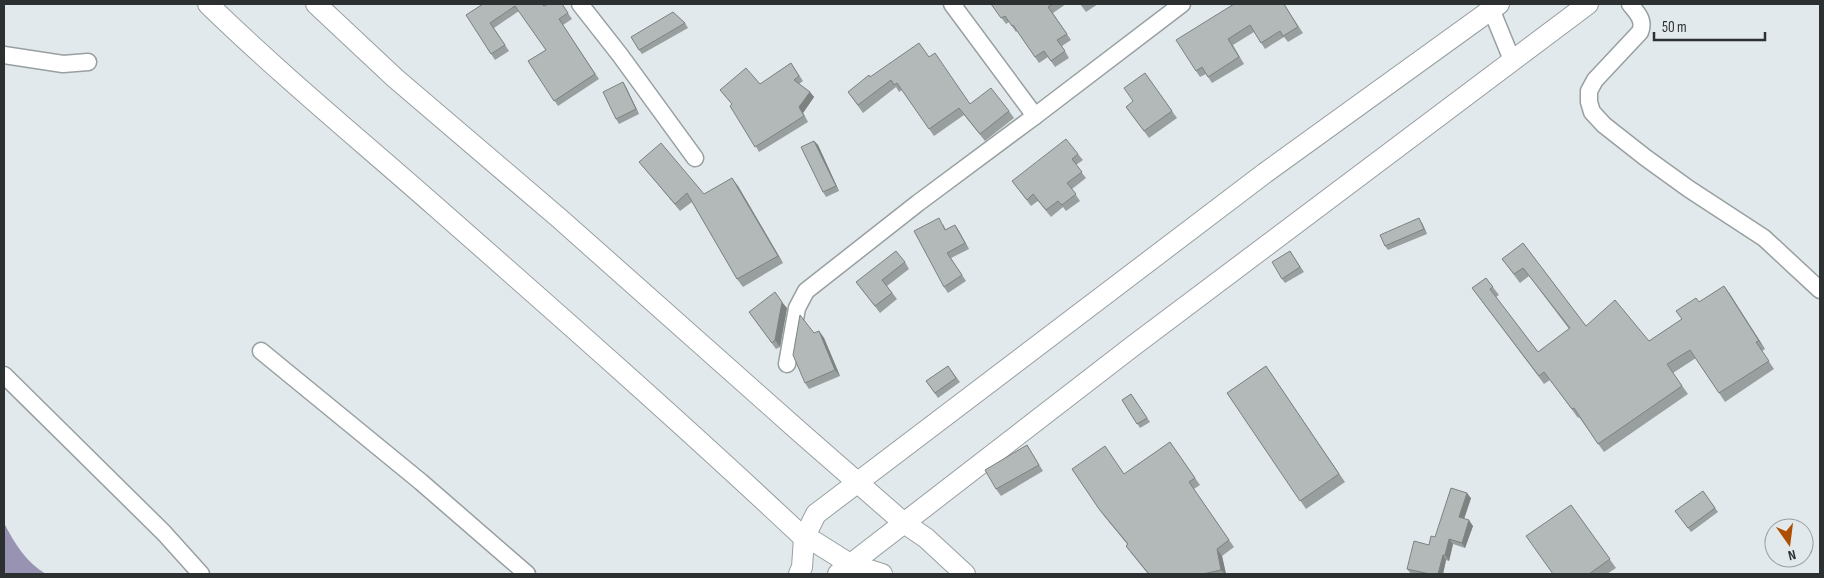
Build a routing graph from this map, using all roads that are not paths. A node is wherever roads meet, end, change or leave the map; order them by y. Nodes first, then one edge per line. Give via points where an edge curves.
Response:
1 (208, 4) edge
2 (316, 4) edge
3 (580, 4) edge
4 (952, 4) edge
5 (1182, 4) edge
6 (1588, 4) edge
7 (1630, 4) edge
8 (1494, 6) edge
9 (4, 55) edge
10 (1512, 60) junction
11 (88, 62) dead end
12 (1035, 116) junction
13 (695, 158) dead end
14 (1820, 290) edge
15 (261, 351) dead end
16 (787, 364) dead end
17 (4, 375) edge
18 (857, 482) junction
19 (904, 523) junction
20 (804, 538) junction
21 (844, 569) edge
22 (201, 574) edge
23 (527, 574) edge
24 (799, 574) edge
25 (882, 574) edge
26 (966, 574) edge

1 - 20 street
2 - 18 street via 395,78 559,218
3 - 13 street
4 - 12 street
5 - 12 street
6 - 10 street
7 - 14 street via 1643,25 1595,80 1589,91 1592,112 1604,125 1689,190 1764,238
8 - 10 street
8 - 18 street via 1265,173
9 - 11 street via 63,64
10 - 19 street
12 - 16 street via 806,290 797,308
15 - 23 street
17 - 22 street via 164,533
18 - 19 street
18 - 20 street via 816,514
19 - 21 street
19 - 26 street
20 - 21 street via 815,542
20 - 24 street
21 - 25 street

